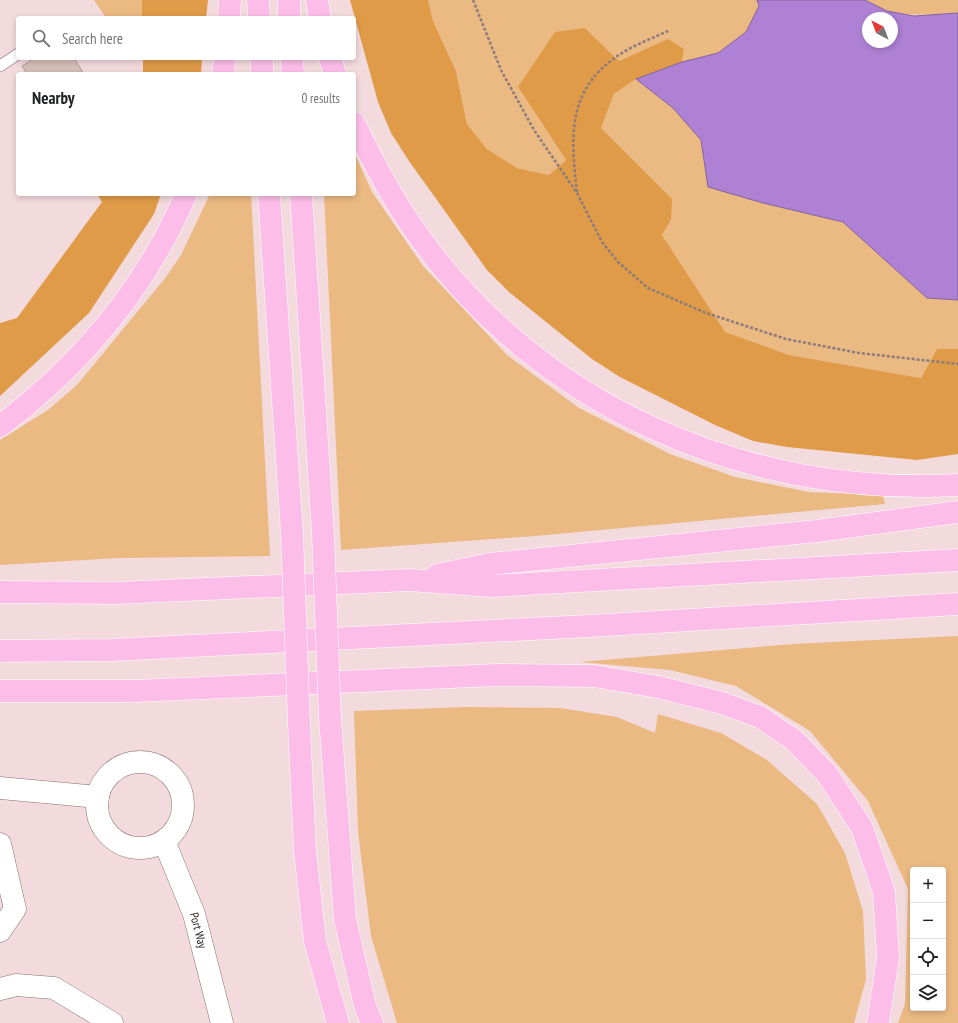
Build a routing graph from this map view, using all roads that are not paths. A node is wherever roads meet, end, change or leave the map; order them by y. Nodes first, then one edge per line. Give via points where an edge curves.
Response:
1 (230, 0) edge
2 (258, 0) edge
3 (289, 0) edge
4 (317, 0) edge
5 (229, 16) edge
6 (259, 16) edge
7 (289, 16) edge
8 (320, 16) edge
9 (16, 55) edge
10 (225, 60) edge
11 (262, 60) edge
12 (292, 60) edge
13 (331, 60) edge
14 (0, 66) edge
15 (223, 72) edge
16 (262, 72) edge
17 (293, 72) edge
18 (334, 72) edge
19 (356, 127) edge
20 (185, 196) edge
21 (269, 196) edge
22 (301, 196) edge
23 (0, 426) edge
24 (958, 485) edge
25 (958, 512) edge
26 (958, 560) edge
27 (410, 580) junction
28 (0, 592) edge
29 (958, 604) edge
30 (0, 651) edge
31 (0, 691) edge
32 (0, 788) edge
33 (98, 797) junction
34 (164, 841) junction
35 (0, 844) edge
36 (0, 931) edge
37 (0, 989) edge
38 (112, 1023) edge
39 (222, 1023) edge
40 (338, 1023) edge
41 (372, 1023) edge
42 (878, 1023) edge

1 - 5 highway
2 - 6 highway
3 - 7 highway
4 - 8 highway
9 - 14 lane
10 - 15 highway
11 - 16 highway
12 - 17 highway
13 - 18 highway
19 - 24 highway via 389,192 413,229 449,274 517,342 590,394 643,424 746,464 792,474 870,485
20 - 23 highway via 152,262 125,302 93,342 28,405
21 - 40 highway, bridge via 292,534 305,850 315,941
22 - 41 highway, bridge via 323,534 330,718 345,919 365,1006
25 - 27 highway via 817,531 490,564
26 - 27 highway via 491,586
27 - 28 highway via 117,593
29 - 30 highway via 240,644 112,650
31 - 42 highway via 135,691 498,675 594,676 658,687 722,703 760,717 794,740 827,774 862,828 884,892 888,958
32 - 33 street
33 - 34 street via 98,812 103,826 112,838 125,846 140,848
33 - 34 street via 103,783 110,774 123,766 137,762 152,763 163,768 174,778 182,791 184,806 182,818 175,831
34 - 39 street, Port Way via 194,914
35 - 36 street via 14,909
37 - 38 street via 16,985 54,988

